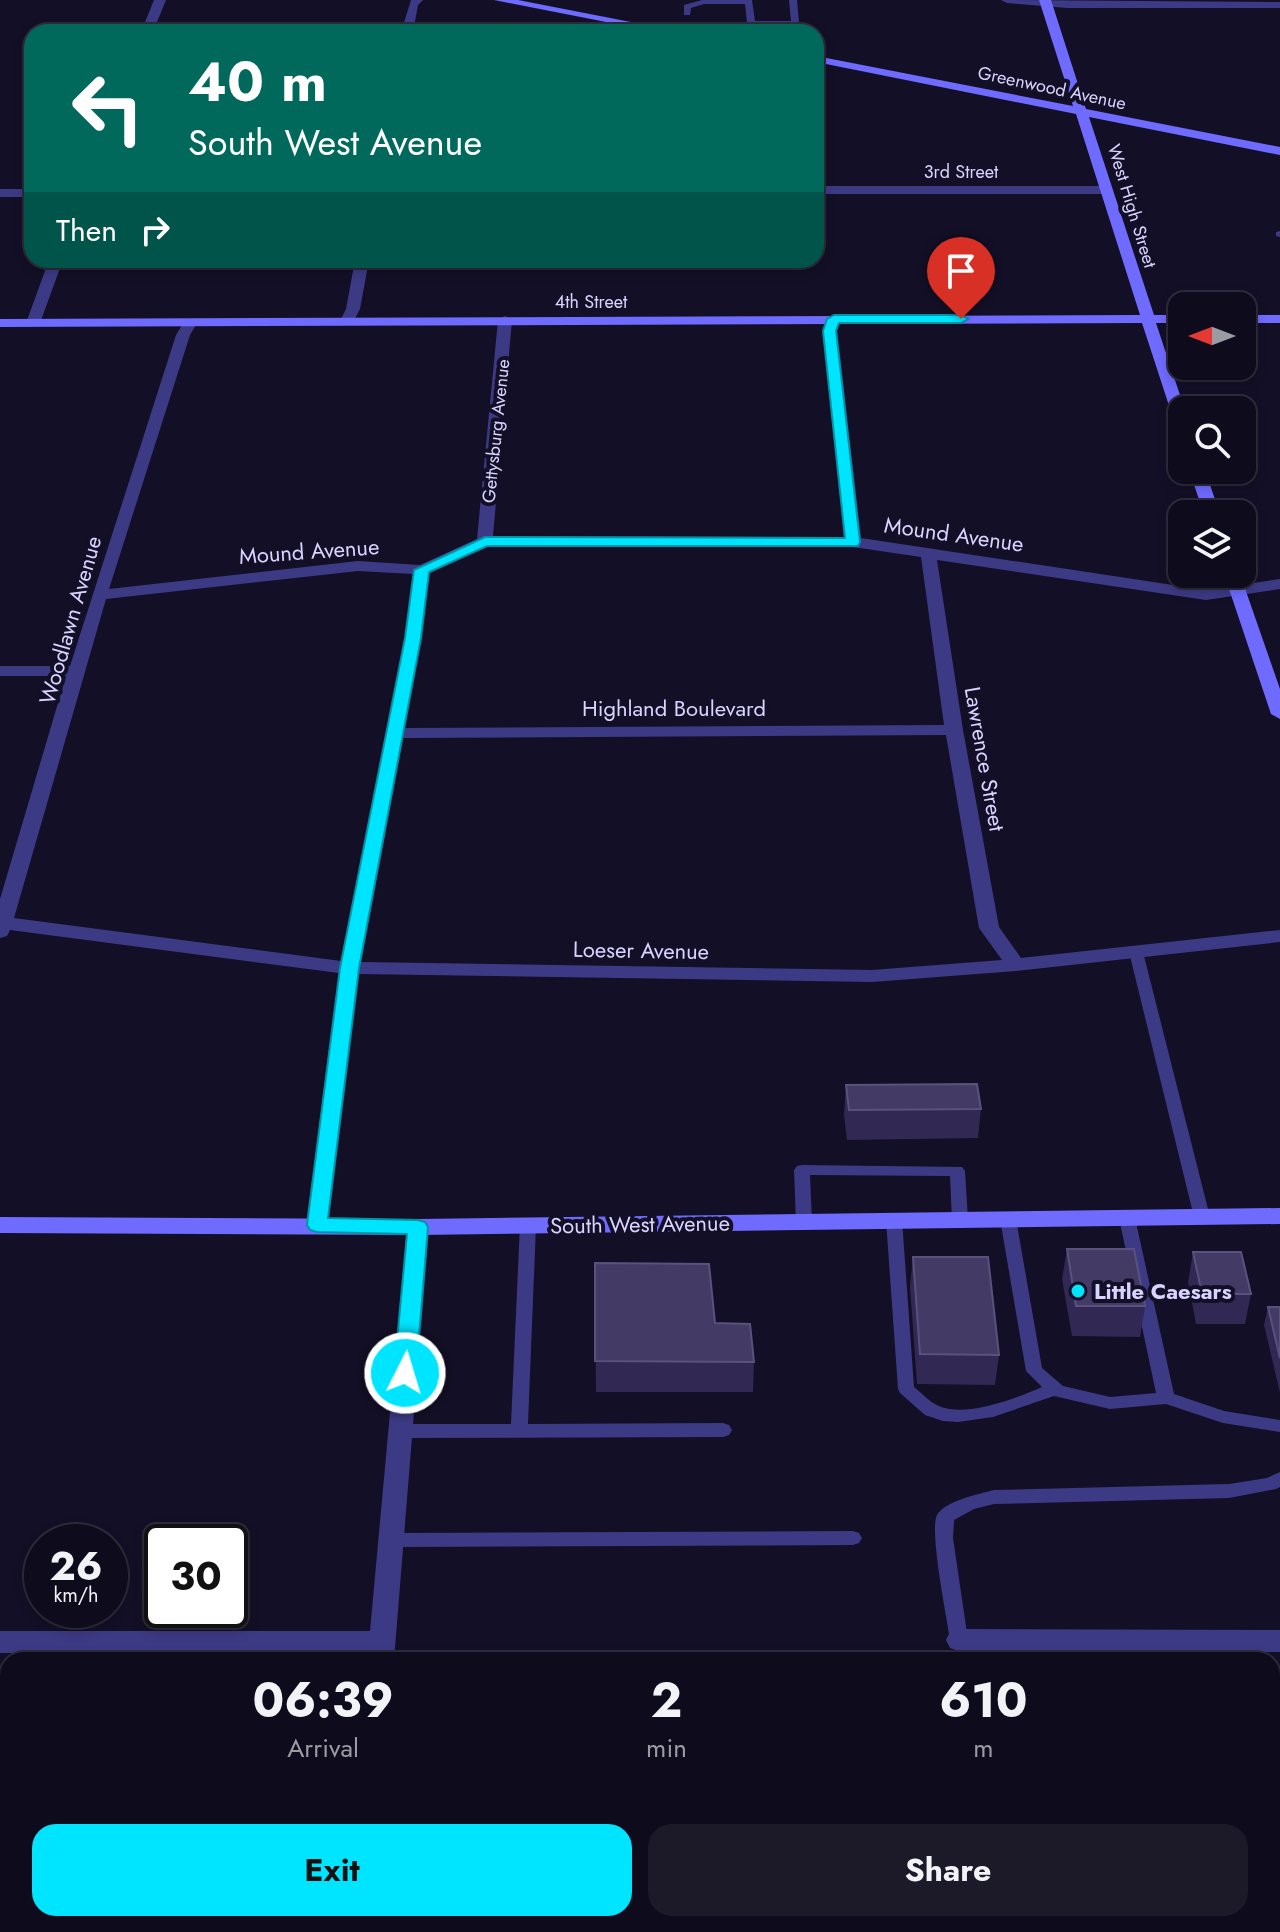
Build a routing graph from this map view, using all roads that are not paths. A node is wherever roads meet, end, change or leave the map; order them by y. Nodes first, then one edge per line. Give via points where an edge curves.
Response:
1 (160, 0) edge
2 (417, 0) edge
3 (793, 0) edge
4 (1007, 0) edge
5 (507, 1) edge
6 (751, 1) edge
7 (1045, 2) edge
8 (1280, 5) edge
9 (687, 13) dead end
10 (150, 24) edge
11 (409, 24) edge
12 (610, 24) edge
13 (751, 24) edge
14 (786, 24) edge
15 (824, 61) edge
16 (1082, 111) junction
17 (1280, 151) edge
18 (824, 190) edge
19 (1106, 190) junction
20 (0, 193) edge
21 (24, 193) edge
22 (53, 268) edge
23 (361, 268) edge
24 (834, 319) junction
25 (1146, 319) junction
26 (1168, 319) edge
27 (1256, 319) edge
28 (1280, 319) edge
29 (505, 320) junction
30 (347, 321) junction
31 (0, 323) edge
32 (33, 323) junction
33 (190, 323) junction
34 (1172, 396) edge
35 (485, 541) junction
36 (853, 542) junction
37 (928, 551) junction
38 (422, 570) junction
39 (1256, 582) edge
40 (1280, 584) edge
41 (1220, 588) edge
42 (1236, 588) edge
43 (99, 595) junction
44 (0, 671) edge
45 (78, 671) junction
46 (1280, 714) edge
47 (954, 730) junction
48 (393, 733) junction
49 (1, 928) edge
50 (1280, 936) edge
51 (1136, 952) junction
52 (1016, 965) junction
53 (350, 968) junction
54 (1280, 1216) edge
55 (1202, 1217) junction
56 (1127, 1218) junction
57 (1008, 1219) junction
58 (894, 1220) junction
59 (960, 1220) junction
60 (804, 1222) junction
61 (0, 1225) edge
62 (317, 1225) junction
63 (528, 1225) junction
64 (418, 1227) junction
65 (1055, 1389) junction
66 (1166, 1398) junction
67 (1280, 1426) edge
68 (723, 1430) dead end
69 (400, 1431) junction
70 (519, 1431) junction
71 (1280, 1479) edge
72 (853, 1538) dead end
73 (391, 1540) junction
74 (959, 1640) joint
75 (1280, 1641) edge
76 (0, 1642) edge
77 (382, 1651) edge

1 - 10 street
2 - 11 street
3 - 14 lane via 795,23
4 - 7 street
5 - 12 street
6 - 9 lane via 696,3 687,7
6 - 13 lane
7 - 8 street
7 - 16 street, West High Street
15 - 16 street, Greenwood Avenue
16 - 17 street, Greenwood Avenue
16 - 19 street, West High Street
18 - 19 street, 3rd Street
19 - 25 street, West High Street
20 - 21 street
22 - 32 street
23 - 30 street
24 - 25 street, 4th Street
24 - 29 street, 4th Street
24 - 36 street via 830,331
25 - 26 street, 4th Street
25 - 34 street, West High Street
27 - 28 street
29 - 30 street, 4th Street
29 - 35 street, Gettysburg Avenue
30 - 33 street, 4th Street
31 - 32 street, 4th Street
32 - 33 street, 4th Street
33 - 43 street, Woodlawn Avenue
35 - 36 street, Mound Avenue
35 - 38 street, Mound Avenue
36 - 37 street, Mound Avenue
37 - 41 street, Mound Avenue via 1206,595
37 - 47 street, Lawrence Street
38 - 43 street, Mound Avenue via 358,566
38 - 48 street
39 - 40 street, Mound Avenue
42 - 46 street
43 - 45 street, Woodlawn Avenue
44 - 45 street
45 - 49 street, Woodlawn Avenue
47 - 48 street, Highland Boulevard
47 - 52 street, Lawrence Street via 989,928
48 - 53 street
49 - 53 street, Loeser Avenue
50 - 51 street, Loeser Avenue
51 - 52 street, Loeser Avenue
51 - 55 lane
52 - 53 street, Loeser Avenue via 858,976
53 - 62 street
54 - 55 street, South West Avenue
55 - 56 street, South West Avenue
56 - 57 street, South West Avenue
56 - 66 lane
57 - 59 street, South West Avenue
57 - 65 lane via 1034,1371
58 - 59 street, South West Avenue
58 - 60 street, South West Avenue
58 - 65 lane via 906,1389 933,1412 974,1415
59 - 60 lane via 957,1171 802,1170
60 - 63 street, South West Avenue
61 - 62 street, South West Avenue
62 - 64 street, South West Avenue
63 - 64 street, South West Avenue
63 - 70 lane
64 - 69 street
65 - 66 lane via 1110,1403
66 - 67 lane via 1223,1417
68 - 70 lane
69 - 70 lane
69 - 73 street
71 - 74 lane via 1229,1491 994,1497 969,1503 945,1517
72 - 73 lane
73 - 77 street
74 - 75 street
76 - 77 street

